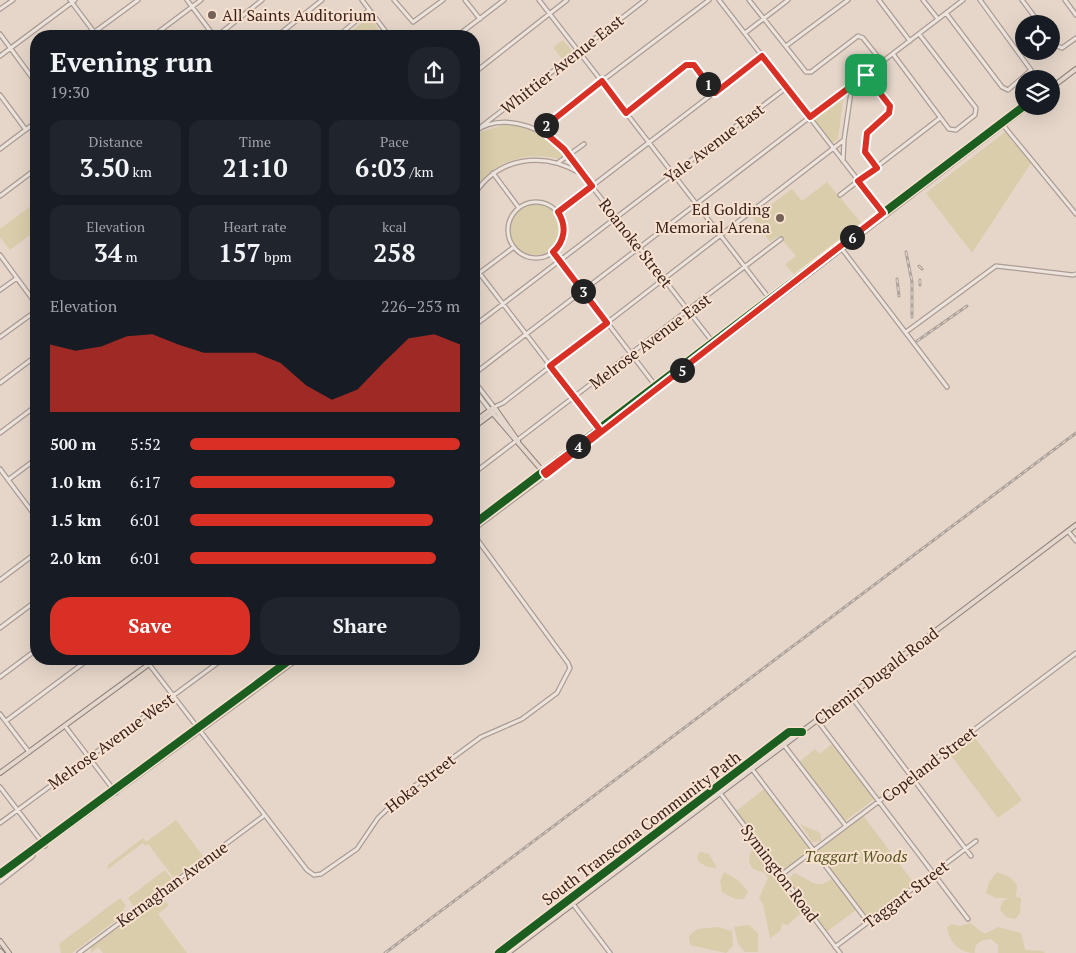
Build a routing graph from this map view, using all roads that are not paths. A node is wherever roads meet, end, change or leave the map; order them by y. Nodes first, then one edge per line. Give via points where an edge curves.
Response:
1 (13, 0) edge
2 (138, 0) edge
3 (187, 0) edge
4 (201, 0) edge
5 (262, 0) edge
6 (322, 0) edge
7 (362, 0) edge
8 (394, 0) edge
9 (443, 0) edge
10 (465, 0) edge
11 (504, 0) edge
12 (540, 0) edge
13 (567, 0) edge
14 (645, 0) edge
15 (709, 0) edge
16 (719, 0) edge
17 (750, 0) edge
18 (788, 0) edge
19 (848, 0) edge
20 (878, 0) edge
21 (923, 0) edge
22 (962, 0) edge
23 (980, 0) edge
24 (1022, 0) edge
25 (1064, 0) edge
26 (72, 1) edge
27 (192, 7) junction
28 (0, 9) edge
29 (370, 10) junction
30 (550, 13) junction
31 (946, 13) junction
32 (1033, 15) edge
33 (1076, 15) edge
34 (764, 18) junction
35 (480, 19) junction
36 (938, 19) junction
37 (34, 30) edge
38 (92, 30) edge
39 (100, 30) edge
40 (161, 30) edge
41 (211, 30) edge
42 (224, 30) edge
43 (284, 30) edge
44 (345, 30) edge
45 (385, 30) edge
46 (465, 30) edge
47 (30, 33) edge
48 (745, 33) junction
49 (0, 34) edge
50 (919, 34) junction
51 (1076, 38) edge
52 (910, 41) junction
53 (786, 46) junction
54 (1060, 47) edge
55 (10, 48) junction
56 (579, 51) junction
57 (893, 54) junction
58 (0, 56) edge
59 (762, 56) junction
60 (882, 62) junction
61 (480, 68) edge
62 (1076, 69) edge
63 (30, 72) edge
64 (866, 75) junction
65 (602, 81) junction
66 (1060, 81) edge
67 (852, 84) junction
68 (786, 88) junction
69 (715, 93) junction
70 (839, 94) junction
71 (0, 95) edge
72 (849, 102) junction
73 (626, 113) junction
74 (1016, 115) edge
75 (810, 117) junction
76 (940, 118) junction
77 (1003, 125) junction
78 (30, 127) edge
79 (480, 128) joint
80 (26, 130) junction
81 (542, 130) junction
82 (844, 140) junction
83 (649, 143) junction
84 (584, 144) dead end
85 (0, 149) edge
86 (833, 149) junction
87 (569, 155) junction
88 (559, 162) junction
89 (844, 162) junction
90 (877, 168) junction
91 (30, 174) edge
92 (493, 174) junction
93 (581, 174) junction
94 (673, 174) junction
95 (858, 181) junction
96 (592, 186) junction
97 (480, 188) edge
98 (840, 195) dead end
99 (0, 196) edge
100 (696, 204) junction
101 (519, 208) junction
102 (558, 212) junction
103 (1076, 214) edge
104 (885, 215) junction
105 (616, 218) junction
106 (720, 236) junction
107 (781, 239) dead end
108 (514, 246) junction
109 (640, 247) junction
110 (842, 248) junction
111 (553, 252) junction
112 (0, 255) edge
113 (560, 261) junction
114 (745, 267) junction
115 (480, 272) edge
116 (480, 274) edge
117 (1076, 274) edge
118 (17, 278) junction
119 (664, 280) junction
120 (0, 290) edge
121 (582, 290) junction
122 (30, 296) edge
123 (772, 302) junction
124 (502, 304) junction
125 (688, 311) junction
126 (30, 315) edge
127 (480, 321) edge
128 (607, 323) junction
129 (906, 332) junction
130 (526, 334) junction
131 (0, 337) edge
132 (715, 345) junction
133 (632, 355) junction
134 (30, 360) edge
135 (550, 366) junction
136 (480, 369) edge
137 (0, 383) edge
138 (947, 387) dead end
139 (658, 389) junction
140 (480, 390) edge
141 (480, 396) edge
142 (575, 398) junction
143 (30, 410) edge
144 (493, 410) junction
145 (480, 418) edge
146 (480, 422) edge
147 (0, 432) edge
148 (601, 432) junction
149 (518, 441) junction
150 (30, 464) edge
151 (0, 469) edge
152 (480, 469) edge
153 (546, 475) junction
154 (8, 480) junction
155 (30, 509) edge
156 (480, 524) edge
157 (1076, 525) edge
158 (1068, 531) junction
159 (1076, 541) edge
160 (480, 543) edge
161 (30, 558) edge
162 (0, 580) edge
163 (30, 606) edge
164 (0, 628) edge
165 (1076, 653) edge
166 (30, 654) edge
167 (81, 665) edge
168 (148, 665) edge
169 (150, 665) edge
170 (215, 665) edge
171 (290, 665) edge
172 (0, 677) edge
173 (174, 695) junction
174 (850, 695) junction
175 (0, 714) edge
176 (817, 720) junction
177 (6, 721) junction
178 (65, 726) junction
179 (201, 730) junction
180 (784, 745) junction
181 (29, 752) junction
182 (89, 758) junction
183 (752, 769) junction
184 (0, 774) edge
185 (911, 777) junction
186 (0, 787) edge
187 (116, 793) junction
188 (720, 793) junction
189 (878, 801) junction
190 (18, 810) junction
191 (265, 815) junction
192 (0, 823) edge
193 (846, 826) junction
194 (976, 841) dead end
195 (45, 846) junction
196 (966, 849) junction
197 (814, 850) junction
198 (37, 852) junction
199 (971, 856) dead end
200 (934, 873) junction
201 (781, 875) junction
202 (0, 877) edge
203 (0, 882) edge
204 (573, 904) junction
205 (968, 919) dead end
206 (868, 922) junction
207 (0, 941) edge
208 (835, 946) junction
209 (9, 953) edge
210 (79, 953) edge
211 (508, 953) edge
212 (610, 953) edge
213 (840, 953) edge

1 - 28 street
2 - 39 street
3 - 27 street
4 - 27 street
5 - 42 street
6 - 43 street
7 - 29 street
8 - 9 street via 412,22
10 - 35 street
11 - 35 street
12 - 30 street
13 - 30 street
14 - 56 street, Whittier Avenue East
15 - 65 street
16 - 48 street
17 - 34 street
18 - 34 street
19 - 53 street
20 - 52 street
21 - 36 street
22 - 31 street
23 - 31 street via 1031,70 1008,90 1002,87
24 - 32 street
25 - 33 street
26 - 37 street
26 - 38 street
27 - 40 street
27 - 41 street
29 - 44 street
29 - 45 street
30 - 56 street
30 - 61 street
31 - 36 street
34 - 48 street
34 - 53 street
35 - 46 street
36 - 50 street
47 - 55 street
48 - 59 street
49 - 55 street
50 - 52 street
50 - 76 street via 977,111 953,131
51 - 54 street
52 - 57 street
53 - 60 street via 808,73 858,36
55 - 58 street
55 - 63 street
56 - 65 street
56 - 79 street, Whittier Avenue East
57 - 60 street
57 - 76 street
59 - 68 street
59 - 69 street
60 - 64 street
62 - 66 main road
64 - 67 street
64 - 90 street via 891,108 888,115 868,131 865,152
65 - 73 street
65 - 81 street
67 - 70 street
67 - 72 street
68 - 75 street
68 - 94 street, Yale Avenue East
69 - 73 street via 690,64
69 - 83 street
70 - 72 street
70 - 75 street
71 - 80 street
72 - 82 street
73 - 83 street
74 - 77 main road
75 - 86 street
75 - 100 street
76 - 90 street
77 - 103 street
77 - 104 main road
78 - 80 street
79 - 81 street, Roanoke Street via 511,123
80 - 85 street
81 - 87 street, Roanoke Street
82 - 86 street
82 - 89 street
83 - 94 street
83 - 96 street
84 - 87 street
86 - 89 street
86 - 106 street
87 - 88 street
87 - 93 street, Roanoke Street
88 - 92 street via 524,160 509,164
88 - 93 street
89 - 95 street
90 - 95 street
91 - 99 street
92 - 97 street
92 - 101 street
93 - 96 street, Roanoke Street
94 - 100 street
94 - 105 street, Yale Avenue East
95 - 98 street
95 - 104 street
96 - 102 street
96 - 105 street, Roanoke Street
100 - 106 street
100 - 109 street
101 - 102 street via 538,202
101 - 108 street via 509,225
102 - 111 street via 564,223 564,233
104 - 110 main road
105 - 109 street, Roanoke Street
105 - 113 street, Yale Avenue East
106 - 114 street
106 - 119 street
107 - 114 street, Melrose Avenue East
108 - 111 street via 522,254 533,257
108 - 115 street
109 - 119 street, Roanoke Street
109 - 121 street
110 - 123 main road
110 - 129 street
111 - 113 street
112 - 118 street
113 - 121 street
113 - 124 street, Yale Avenue East
114 - 123 street
114 - 125 street, Melrose Avenue East
116 - 124 street
117 - 129 street via 996,266
118 - 120 street
118 - 122 street
119 - 125 street, Roanoke Street
119 - 128 street
121 - 128 street
121 - 130 street
123 - 132 main road
124 - 127 street, Yale Avenue East
124 - 130 street
125 - 132 street, Roanoke Street
125 - 133 street, Melrose Avenue East
126 - 131 street
128 - 133 street
128 - 135 street
129 - 138 street
130 - 135 street
130 - 136 street
132 - 139 main road
133 - 139 street
133 - 142 street, Melrose Avenue East
134 - 137 street
135 - 142 street
135 - 144 street
139 - 148 main road
140 - 144 street
141 - 144 street
142 - 148 street
142 - 149 street, Melrose Avenue East
143 - 147 street
144 - 145 main road
144 - 146 main road
144 - 149 main road
148 - 153 main road
149 - 152 street
149 - 153 main road
150 - 154 street
151 - 154 street
153 - 156 street
154 - 155 street
157 - 158 main road, Chemin Dugald Road
158 - 159 street
158 - 174 main road, Chemin Dugald Road
160 - 191 street, Hoka Street via 570,665 562,688 522,719 481,737 401,796 378,818 361,845 328,871 314,875 307,870
161 - 162 street
163 - 164 street
165 - 185 street, Copeland Street
166 - 172 street
167 - 177 street
168 - 178 main road
169 - 173 street, Hoka Street
170 - 173 street, Melrose Avenue West
171 - 179 street
173 - 179 street, Hoka Street
173 - 182 street, Melrose Avenue West
174 - 176 main road, Chemin Dugald Road
174 - 185 street
175 - 177 street
176 - 180 main road, Chemin Dugald Road
176 - 189 street
177 - 181 street
178 - 181 main road
178 - 182 street
179 - 187 street
179 - 191 street, Hoka Street
180 - 183 main road, Chemin Dugald Road
180 - 193 street
181 - 184 main road
182 - 187 street
182 - 190 street, Melrose Avenue West
183 - 188 main road, Chemin Dugald Road
183 - 197 street
185 - 189 street, Copeland Street
185 - 196 street
186 - 190 street
187 - 195 street
188 - 201 street, Symington Road
188 - 204 main road, Chemin Dugald Road
189 - 193 street, Copeland Street
189 - 200 street
190 - 192 street, Melrose Avenue West
190 - 195 street
191 - 210 street, Kernaghan Avenue
193 - 197 street, Copeland Street
194 - 196 street, Taggart Street
195 - 198 street
196 - 199 street
196 - 200 street, Taggart Street
197 - 201 street, Copeland Street
197 - 206 street
198 - 202 street
198 - 203 street
200 - 205 street
200 - 206 street, Taggart Street
201 - 208 street, Symington Road
204 - 211 main road, Chemin Dugald Road
204 - 212 street
206 - 208 street, Taggart Street
207 - 209 main road
208 - 213 street, Symington Road

